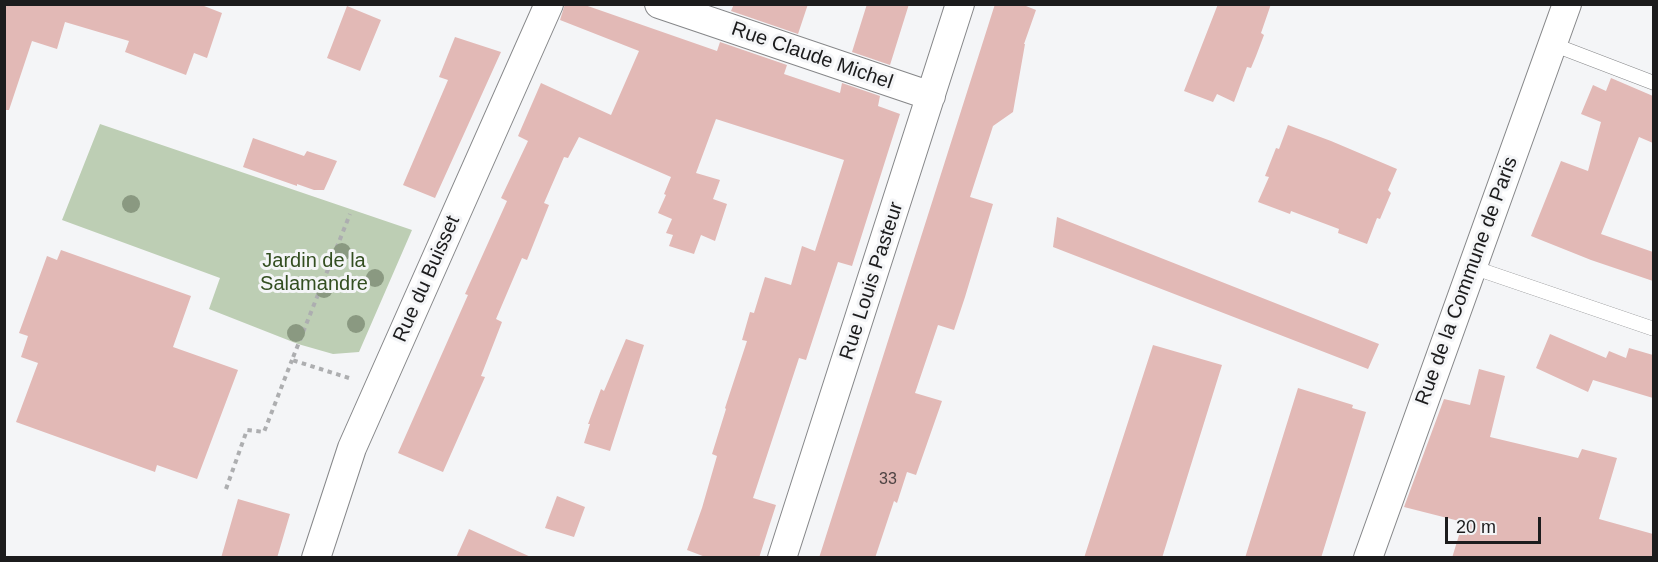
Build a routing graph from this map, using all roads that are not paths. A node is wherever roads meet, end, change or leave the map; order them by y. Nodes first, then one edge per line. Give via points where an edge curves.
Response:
1 (549, 4) edge
2 (659, 4) edge
3 (960, 4) edge
4 (1567, 4) edge
5 (1552, 44) junction
6 (1653, 83) edge
7 (932, 96) junction
8 (1472, 267) junction
9 (1653, 329) edge
10 (316, 558) edge
11 (782, 558) edge
12 (1368, 558) edge

1 - 10 street, Rue du Buisset via 352,448
2 - 7 street, Rue Claude Michel
3 - 7 street, Rue Louis Pasteur
4 - 5 street, Rue de la Commune de Paris
5 - 6 lane
5 - 8 street, Rue de la Commune de Paris
7 - 11 street, Rue Louis Pasteur
8 - 9 lane
8 - 12 street, Rue de la Commune de Paris

